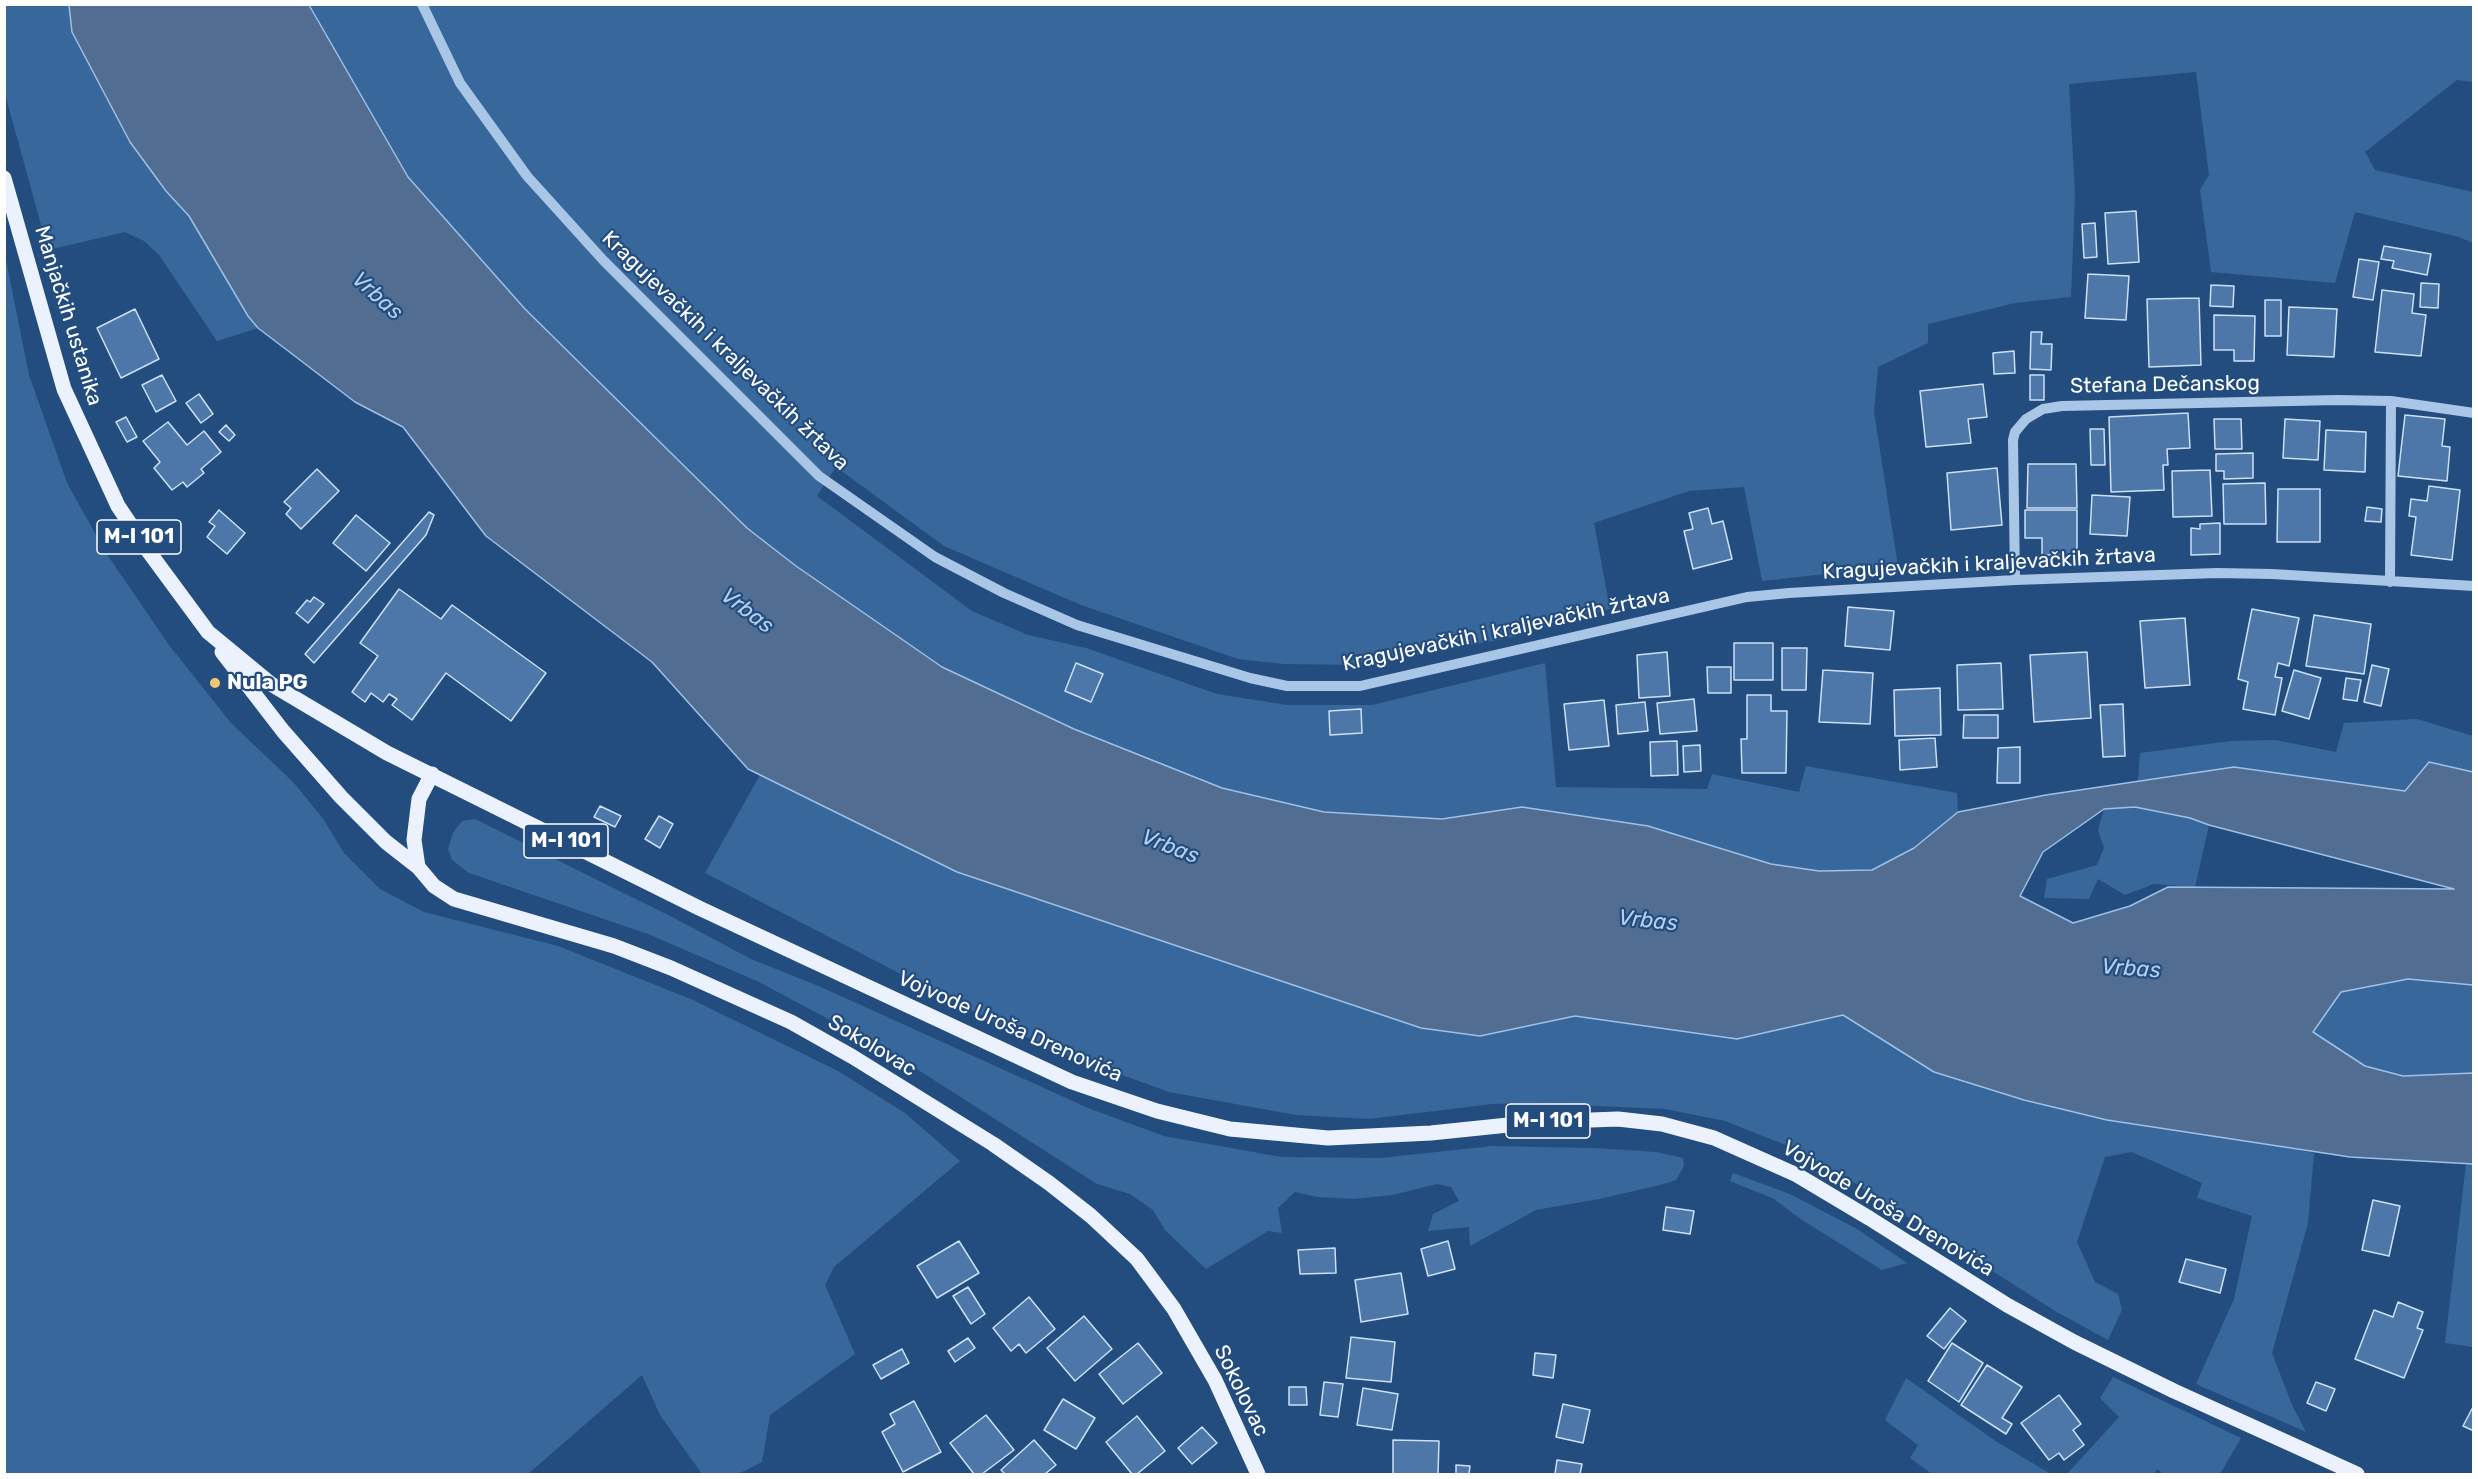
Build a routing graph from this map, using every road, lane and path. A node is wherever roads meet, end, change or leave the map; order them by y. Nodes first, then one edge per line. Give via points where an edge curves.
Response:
1 (422, 4) edge
2 (4, 178) edge
3 (2391, 402) junction
4 (2474, 413) edge
5 (2015, 580) junction
6 (2390, 582) junction
7 (2474, 586) edge
8 (208, 632) junction
9 (432, 774) junction
10 (418, 867) junction
11 (1258, 1474) edge
12 (2357, 1474) edge

1 - 5 street, Kragujevačkih i kraljevačkih žrtava via 460,83 527,176 603,260 819,476 935,557 1077,625 1287,686 1360,686 1747,597
2 - 8 main road, Manjačkih ustanika / M-I 101 via 64,388 102,473 148,552
3 - 4 street, Stefana Dečanskog
3 - 5 street, Stefana Dečanskog via 2062,406 2034,413 2015,432 2012,448
3 - 6 street
5 - 6 street, Kragujevačkih i kraljevačkih žrtava via 2217,573
6 - 7 street, Kragujevačkih i kraljevačkih žrtava
8 - 9 main road, Manjačkih ustanika / M-I 101 via 271,684 387,753
8 - 10 main road, Sokolovac via 283,732 333,789 386,842
9 - 10 main road via 416,811 414,840
9 - 12 main road, Vojvode Uroša Drenovića / M-I 101 via 699,908 1072,1082 1168,1114 1230,1129 1328,1138 1618,1119 1662,1124 1714,1138 1806,1180 2007,1305 2066,1337
10 - 11 main road, Sokolovac via 434,886 454,899 614,946 791,1022 916,1096 1049,1183 1137,1258 1174,1309 1215,1380

